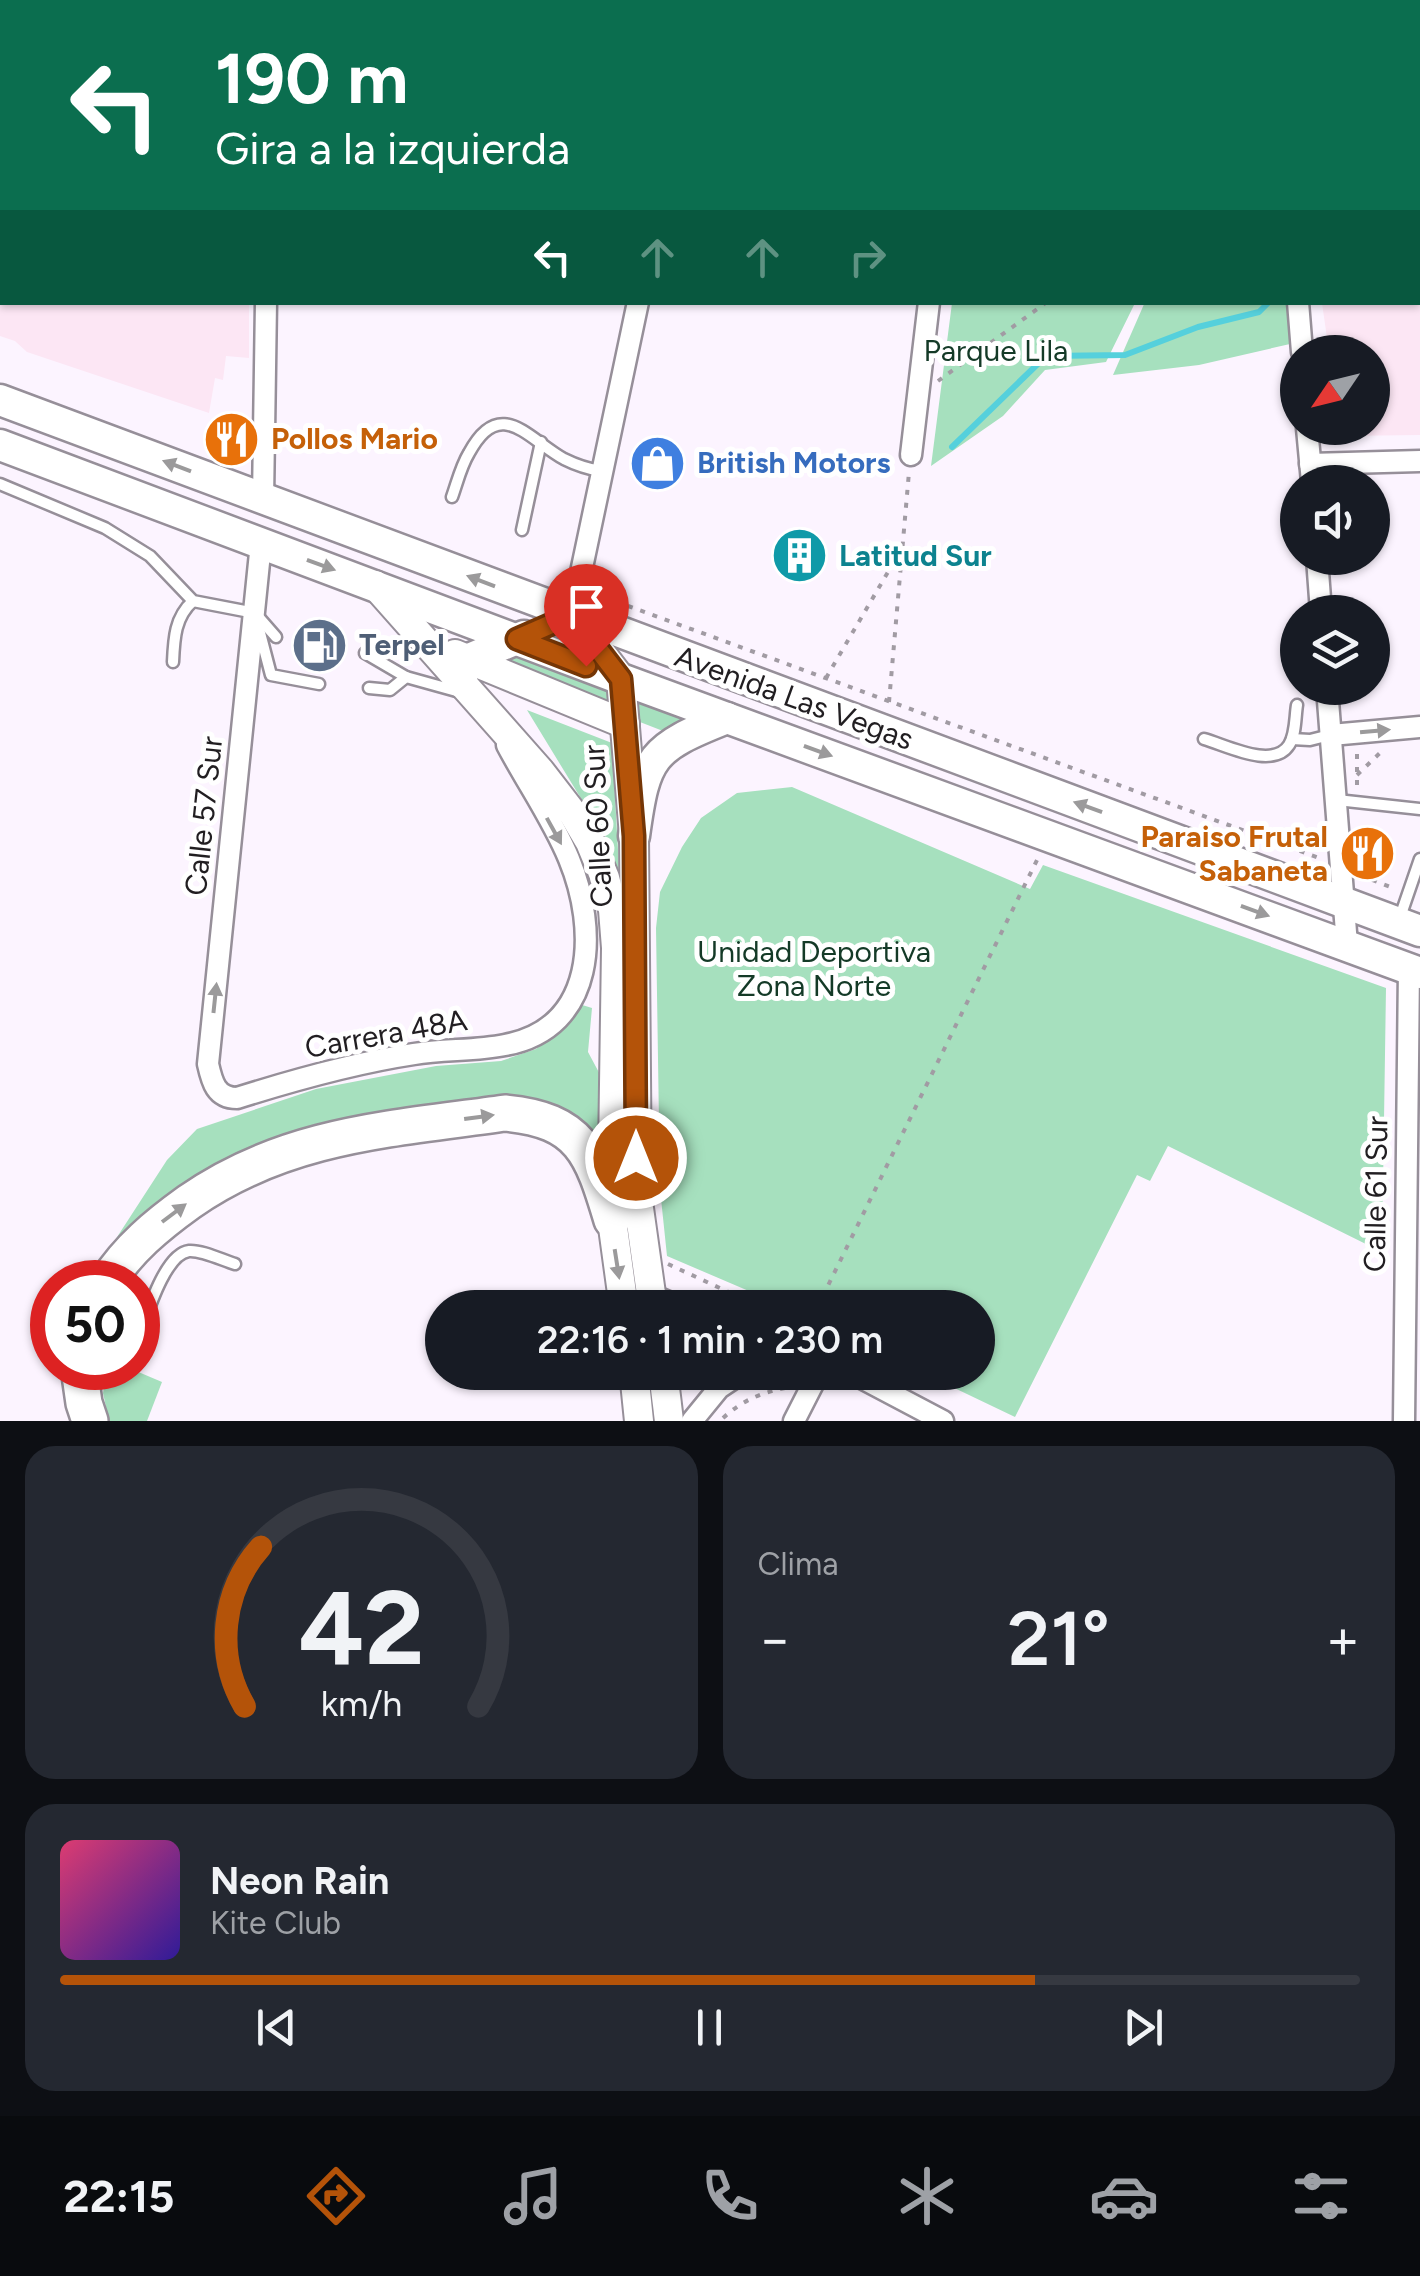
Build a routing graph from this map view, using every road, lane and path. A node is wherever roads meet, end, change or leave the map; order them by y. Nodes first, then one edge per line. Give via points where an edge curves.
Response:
1 (266, 305) edge
2 (637, 305) edge
3 (929, 305) edge
4 (1044, 305) edge
5 (1298, 305) edge
6 (1301, 335) edge
7 (918, 395) junction
8 (0, 400) edge
9 (541, 442) junction
10 (0, 445) edge
11 (911, 455) joint
12 (1420, 461) edge
13 (1390, 468) edge
14 (602, 472) junction
15 (0, 484) edge
16 (452, 497) dead end
17 (263, 499) junction
18 (522, 530) dead end
19 (260, 542) junction
20 (902, 547) junction
21 (376, 585) junction
22 (193, 600) junction
23 (612, 600) dead end
24 (255, 613) junction
25 (572, 615) junction
26 (276, 637) dead end
27 (517, 639) junction
28 (365, 653) dead end
29 (173, 662) dead end
30 (406, 677) junction
31 (826, 678) junction
32 (621, 679) junction
33 (319, 684) dead end
34 (369, 688) dead end
35 (473, 688) junction
36 (665, 695) junction
37 (805, 702) junction
38 (889, 702) junction
39 (1298, 705) dead end
40 (1328, 705) edge
41 (727, 718) junction
42 (625, 724) junction
43 (1420, 728) edge
44 (1331, 735) junction
45 (1204, 739) dead end
46 (1292, 739) junction
47 (1336, 800) junction
48 (1420, 809) edge
49 (634, 836) junction
50 (1042, 850) dead end
51 (1419, 865) edge
52 (1341, 867) junction
53 (1408, 894) junction
54 (1344, 902) junction
55 (1409, 927) edge
56 (1347, 945) junction
57 (1414, 971) edge
58 (560, 1017) joint
59 (219, 1092) joint
60 (1414, 1111) edge
61 (612, 1220) junction
62 (123, 1260) edge
63 (660, 1261) dead end
64 (235, 1264) dead end
65 (160, 1285) edge
66 (622, 1290) edge
67 (650, 1290) edge
68 (724, 1290) edge
69 (826, 1290) edge
70 (82, 1390) edge
71 (636, 1390) edge
72 (666, 1390) edge
73 (717, 1390) edge
74 (775, 1390) edge
75 (810, 1390) edge
76 (884, 1390) edge
77 (90, 1421) edge
78 (639, 1421) edge
79 (670, 1421) edge
80 (692, 1421) edge
81 (720, 1421) edge
82 (794, 1421) edge
83 (943, 1421) edge
84 (1404, 1421) edge

1 - 17 street
2 - 14 street
3 - 7 street
4 - 7 path
5 - 6 street
7 - 11 street
17 -> 8 main road, Avenida Las Vegas
9 - 14 lane via 561,458
9 - 16 lane via 518,426 488,428 469,452
9 - 18 lane
10 - 19 main road, Avenida Las Vegas
11 - 20 path
12 - 13 street
14 - 25 street
15 - 22 lane via 105,528 150,556
25 -> 17 main road, Avenida Las Vegas
19 -> 21 main road, Avenida Las Vegas
19 - 24 street, Calle 57 Sur
20 - 31 path
20 - 38 path
21 - 27 main road, Avenida Las Vegas
21 - 35 main road
22 - 24 lane
22 - 29 lane via 181,612
23 - 31 path
24 - 26 lane
24 - 33 lane via 271,675
59 -> 24 street, Calle 57 Sur via 208,1064
25 - 27 main road
25 - 32 main road
25 - 37 main road, Avenida Las Vegas
27 - 32 main road, Avenida Las Vegas
27 - 35 main road
28 - 30 lane
30 - 34 lane via 390,690
30 - 35 lane
31 - 38 path
32 - 36 main road, Avenida Las Vegas
32 - 42 main road, Calle 60 Sur
35 - 42 main road
35 -> 58 street, Calle 60 Sur via 568,857 581,896 582,982
35 - 61 main road, Calle 60 Sur via 574,815 605,878 616,986
36 - 37 main road via 677,675
36 - 41 main road, Avenida Las Vegas
54 -> 37 main road, Avenida Las Vegas
38 - 52 path
39 - 46 lane
40 - 44 street
41 - 49 main road via 674,742 654,760 641,786
41 -> 56 main road, Avenida Las Vegas
42 - 49 main road, Calle 60 Sur
44 -> 43 street
44 - 46 lane
44 - 47 street
45 - 46 lane via 1262,756 1286,750
47 - 48 lane
47 - 52 street
49 - 67 main road, Calle 60 Sur via 637,1194
50 - 69 path
51 - 53 lane
52 - 53 path
52 - 54 street
53 - 55 lane
54 - 55 main road, Avenida Las Vegas
54 - 56 street
56 - 57 main road, Avenida Las Vegas
57 - 60 street, Calle 61 Sur
58 - 59 street, Carrera 48A via 508,1045 369,1062 237,1098
60 - 84 street, Calle 61 Sur
62 -> 61 highway via 172,1214 274,1156 339,1137 505,1113 556,1124 584,1146
61 -> 66 main road, Calle 60 Sur
63 - 68 path
64 - 65 lane via 192,1250 178,1254
70 - 77 highway
71 - 78 main road
72 - 79 main road
73 - 80 street
74 - 81 path via 741,1402
75 - 82 street
76 - 83 street

